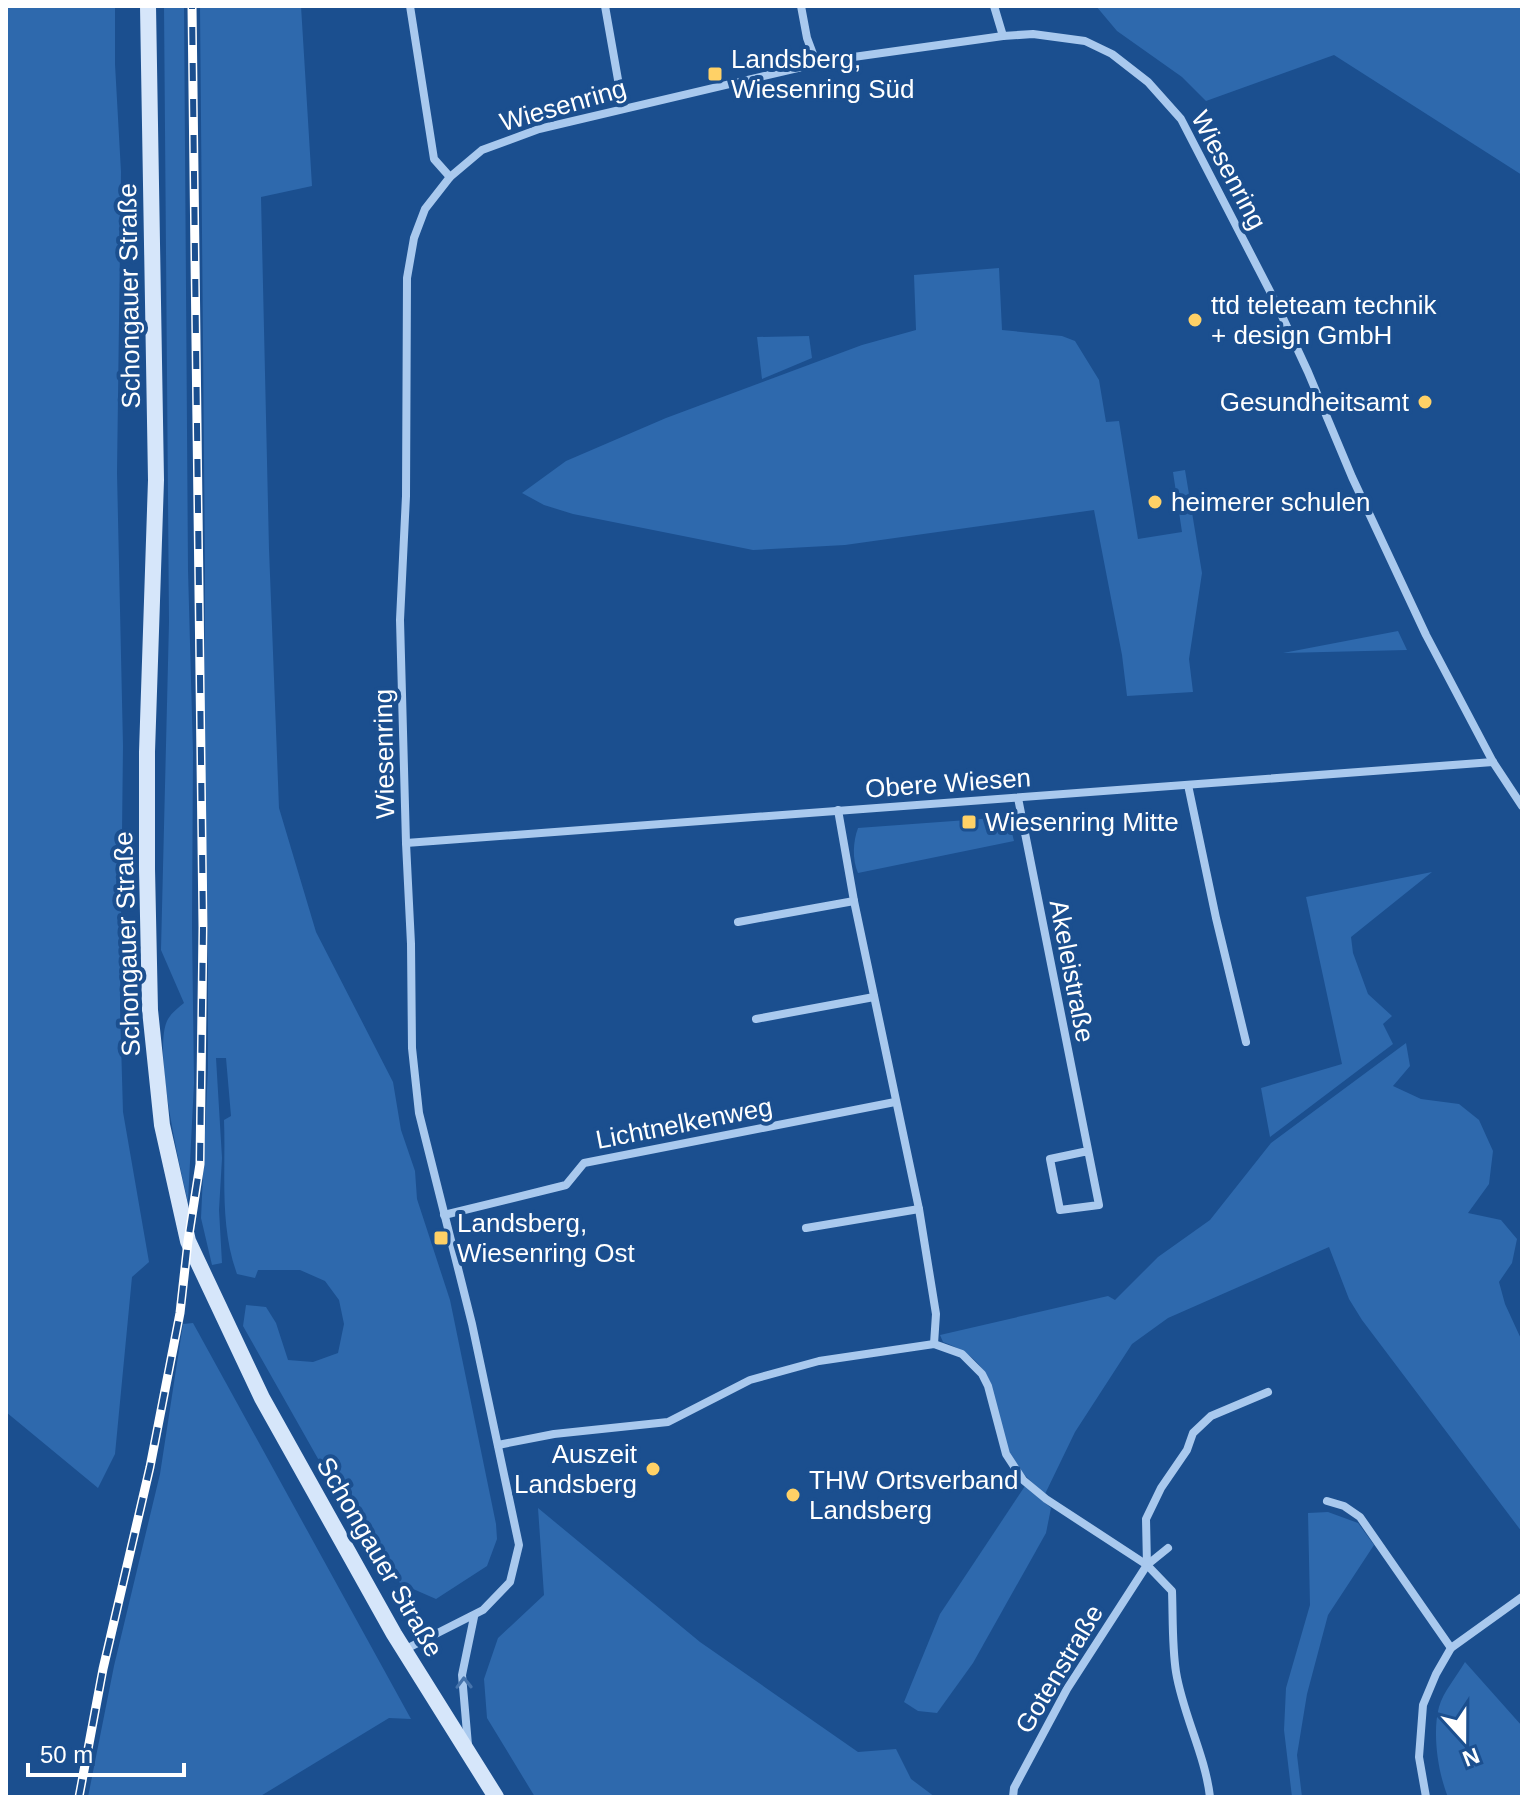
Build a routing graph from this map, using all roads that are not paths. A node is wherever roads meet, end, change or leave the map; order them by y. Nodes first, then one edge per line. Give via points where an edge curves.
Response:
1 (148, 6) edge
2 (410, 6) edge
3 (605, 6) edge
4 (801, 6) edge
5 (994, 6) edge
6 (1003, 36) junction
7 (816, 62) junction
8 (623, 108) junction
9 (450, 177) junction
10 (1493, 762) junction
11 (1188, 785) junction
12 (1018, 798) junction
13 (1522, 806) edge
14 (838, 810) junction
15 (406, 843) junction
16 (854, 901) junction
17 (738, 922) dead end
18 (874, 997) junction
19 (756, 1019) dead end
20 (1246, 1042) dead end
21 (895, 1102) junction
22 (1088, 1151) junction
23 (919, 1209) junction
24 (444, 1215) junction
25 (806, 1228) dead end
26 (934, 1344) junction
27 (1268, 1392) dead end
28 (498, 1445) junction
29 (1327, 1501) dead end
30 (1168, 1548) dead end
31 (1147, 1565) junction
32 (1522, 1597) edge
33 (474, 1617) junction
34 (1451, 1648) junction
35 (404, 1650) junction
36 (469, 1750) junction
37 (496, 1797) edge
38 (1013, 1797) edge
39 (1210, 1797) edge
40 (1426, 1797) edge

1 - 35 main road, Schongauer Straße via 156,480 147,869 150,1010 162,1125 188,1241 212,1297 262,1398
2 - 9 street via 434,159
3 - 8 street
4 - 7 street
5 - 6 street
6 - 7 street, Wiesenring
6 - 10 street, Wiesenring via 1085,41 1148,82 1181,119 1275,301 1426,635
7 - 8 street, Wiesenring
8 - 9 street, Wiesenring via 482,150
9 - 15 street, Wiesenring via 425,209 407,278 400,620
10 - 11 street, Obere Wiesen
10 - 13 street, Wiesenring
11 - 12 street, Obere Wiesen
11 - 20 street
12 - 14 street, Obere Wiesen
12 - 22 street, Akeleistraße
14 - 15 street, Obere Wiesen
14 - 16 street
15 - 24 street, Wiesenring via 412,1048 419,1113
16 - 17 street
16 - 18 street
18 - 19 street
18 - 21 street
21 - 23 street
21 - 24 street, Lichtnelkenweg via 584,1163 566,1185
22 - 22 street, Akeleistraße via 1099,1205 1060,1210 1050,1159
23 - 25 street
23 - 26 street via 936,1314
24 - 28 street, Wiesenring
26 - 28 street via 819,1361 750,1380 668,1422
26 - 31 street via 962,1354 982,1374 1006,1454 1023,1480
27 - 31 street via 1211,1416 1193,1433 1146,1519
28 - 33 street, Wiesenring via 519,1545 510,1582
29 - 34 street via 1344,1506 1368,1526
30 - 31 street, Gotenstraße
31 - 38 street, Gotenstraße via 1067,1689
31 - 39 street via 1172,1591 1176,1670
32 - 34 street
33 - 35 street, Wiesenring
36 -> 33 street via 462,1675
34 - 40 street via 1423,1705 1419,1757
35 - 36 main road, Schongauer Straße
36 - 37 main road, Schongauer Straße

